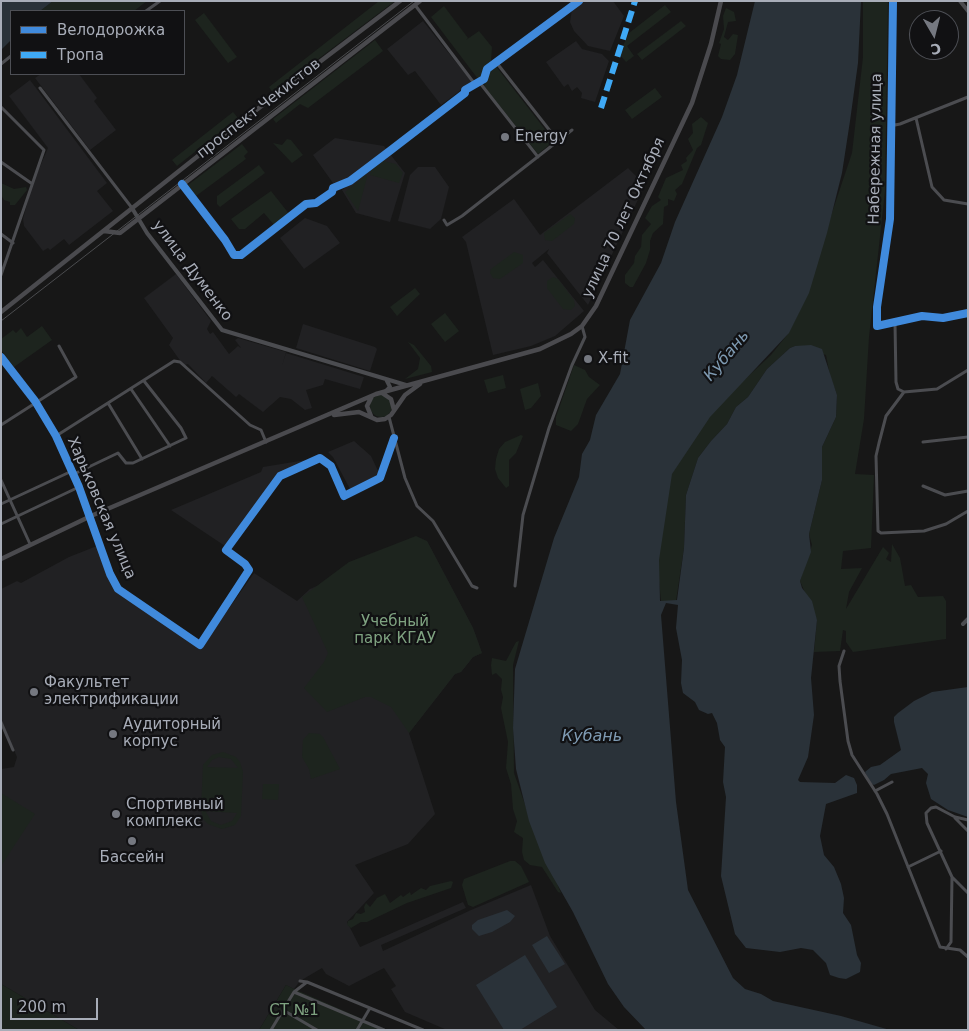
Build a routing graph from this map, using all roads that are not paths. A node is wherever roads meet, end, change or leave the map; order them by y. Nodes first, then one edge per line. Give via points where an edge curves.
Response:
1 (160, 1) edge
2 (400, 1) edge
3 (420, 1) edge
4 (579, 1) edge
5 (721, 1) edge
6 (893, 1) edge
7 (960, 1) edge
8 (415, 5) junction
9 (147, 10) edge
10 (968, 11) edge
11 (496, 62) junction
12 (474, 83) junction
13 (479, 83) junction
14 (40, 88) dead end
15 (968, 97) edge
16 (1, 108) edge
17 (916, 118) junction
18 (891, 122) junction
19 (895, 126) junction
20 (572, 130) dead end
21 (893, 133) junction
22 (558, 141) junction
23 (538, 157) junction
24 (1, 162) edge
25 (32, 183) junction
26 (182, 184) junction
27 (968, 204) edge
28 (132, 208) junction
29 (138, 218) junction
30 (118, 219) junction
31 (444, 220) dead end
32 (112, 231) junction
33 (1, 234) edge
34 (98, 234) junction
35 (14, 243) junction
36 (3, 266) edge
37 (1, 275) edge
38 (1, 312) edge
39 (968, 313) edge
40 (895, 323) junction
41 (582, 326) junction
42 (59, 346) dead end
43 (1, 357) edge
44 (968, 370) edge
45 (386, 379) junction
46 (144, 381) junction
47 (409, 386) junction
48 (131, 389) junction
49 (384, 392) junction
50 (904, 392) junction
51 (372, 396) junction
52 (35, 401) junction
53 (108, 403) junction
54 (391, 414) junction
55 (324, 417) junction
56 (374, 418) junction
57 (1, 425) edge
58 (56, 436) junction
59 (968, 437) edge
60 (394, 438) junction
61 (266, 442) junction
62 (922, 442) dead end
63 (170, 446) junction
64 (142, 459) junction
65 (73, 473) junction
66 (1, 480) edge
67 (923, 486) dead end
68 (79, 487) junction
69 (968, 491) edge
70 (10, 500) junction
71 (1, 504) edge
72 (968, 511) edge
73 (18, 516) junction
74 (91, 516) junction
75 (1, 524) edge
76 (30, 544) junction
77 (1, 559) edge
78 (515, 586) dead end
79 (477, 588) dead end
80 (968, 619) edge
81 (963, 624) dead end
82 (844, 651) dead end
83 (1, 722) edge
84 (13, 750) dead end
85 (892, 782) dead end
86 (875, 791) junction
87 (955, 817) junction
88 (968, 820) edge
89 (968, 831) edge
90 (941, 851) junction
91 (908, 867) junction
92 (952, 877) junction
93 (968, 893) edge
94 (946, 949) junction
95 (968, 958) edge
96 (300, 981) dead end
97 (307, 982) junction
98 (294, 992) junction
99 (370, 1008) junction
100 (283, 1010) junction
101 (362, 1021) junction
102 (271, 1030) edge
103 (317, 1030) edge
104 (358, 1030) edge
105 (384, 1030) edge
106 (423, 1030) edge

1 - 9 street
2 - 28 main road, проспект Чекистов
3 - 8 main road, проспект Чекистов
4 - 11 street
5 - 41 main road, улица 70 лет Октября via 692,103 604,291
6 - 18 street, Набережная улица
7 - 10 street
8 - 12 street
8 - 26 main road, проспект Чекистов
11 - 13 street via 486,69 484,79
11 - 22 street
12 - 13 street
12 - 26 street via 350,181 334,188 316,203 306,204 241,255 234,255
13 - 23 street
14 - 28 street, улица Думенко
15 - 17 street
16 - 25 street via 44,150
17 - 19 street
17 - 27 street via 932,187 944,200
18 - 19 street
18 - 21 street, Набережная улица
19 - 21 street
20 - 22 street
21 - 40 street, Набережная улица via 890,219 877,326
22 - 23 street
23 - 31 street via 462,216 447,225
24 - 25 street
25 - 35 street
26 - 29 main road, проспект Чекистов
28 - 29 street, улица Думенко
28 - 30 main road, проспект Чекистов
29 - 32 main road, проспект Чекистов via 120,233
29 - 45 street, улица Думенко via 224,332
30 - 32 main road, проспект Чекистов
30 - 34 main road, проспект Чекистов
32 - 34 main road, проспект Чекистов
33 - 35 street
34 - 38 main road
35 - 36 street
36 - 37 street
39 - 40 street via 944,318 922,316
40 - 50 street via 896,382
41 - 47 main road, улица 70 лет Октября via 550,346
41 - 78 street via 586,337 549,428 523,516
42 - 52 street via 76,377
43 - 52 street, Харьковская улица
44 - 50 street via 937,389
45 - 47 street, улица Думенко
45 - 49 street via 390,387
46 - 48 street, Харьковская улица
46 - 61 street, Харьковская улица via 172,362 180,362 250,425 261,430
46 - 63 street via 187,437
47 - 49 main road, улица 70 лет Октября
47 - 54 main road
48 - 53 street, Харьковская улица
48 - 63 street
49 - 51 main road
49 - 54 main road via 392,400
50 - 72 street via 886,416 876,456 877,527 881,533 924,531 946,524
51 - 55 main road
51 - 56 main road via 367,407
52 - 57 street
52 - 58 street, Харьковская улица
53 - 58 street, Харьковская улица
53 - 64 street
54 - 56 main road via 382,420
54 - 60 street
55 - 56 main road via 354,411
55 - 61 main road
58 - 65 street, Харьковская улица
59 - 62 street
60 - 74 street, Харьковская улица via 380,478 344,496 331,466 320,458 280,476 226,550 249,570 200,645 118,589
60 - 79 street via 417,506 433,521 472,586
61 - 74 main road
63 - 64 street
64 - 65 street via 133,464 126,463 118,453
65 - 68 street, Харьковская улица
65 - 70 street
66 - 70 street
67 - 69 street via 945,495
68 - 73 street
68 - 74 street, Харьковская улица
70 - 71 street
70 - 73 street
73 - 75 street
73 - 76 street
74 - 76 main road
76 - 77 main road
80 - 81 street
82 - 86 street via 839,666 848,741 852,755
83 - 84 street
85 - 86 street
86 - 91 street
87 - 88 street
87 - 89 street
87 - 90 street via 936,807 926,813 927,823
90 - 91 street
90 - 92 street
91 - 94 street via 940,947
92 - 93 street
92 - 94 street via 952,942
94 - 95 street via 960,950
96 - 97 street
97 - 98 street
97 - 99 street
98 - 100 street
98 - 101 street
99 - 101 street
99 - 106 street
100 - 102 street
100 - 103 street
101 - 104 street
101 - 105 street

